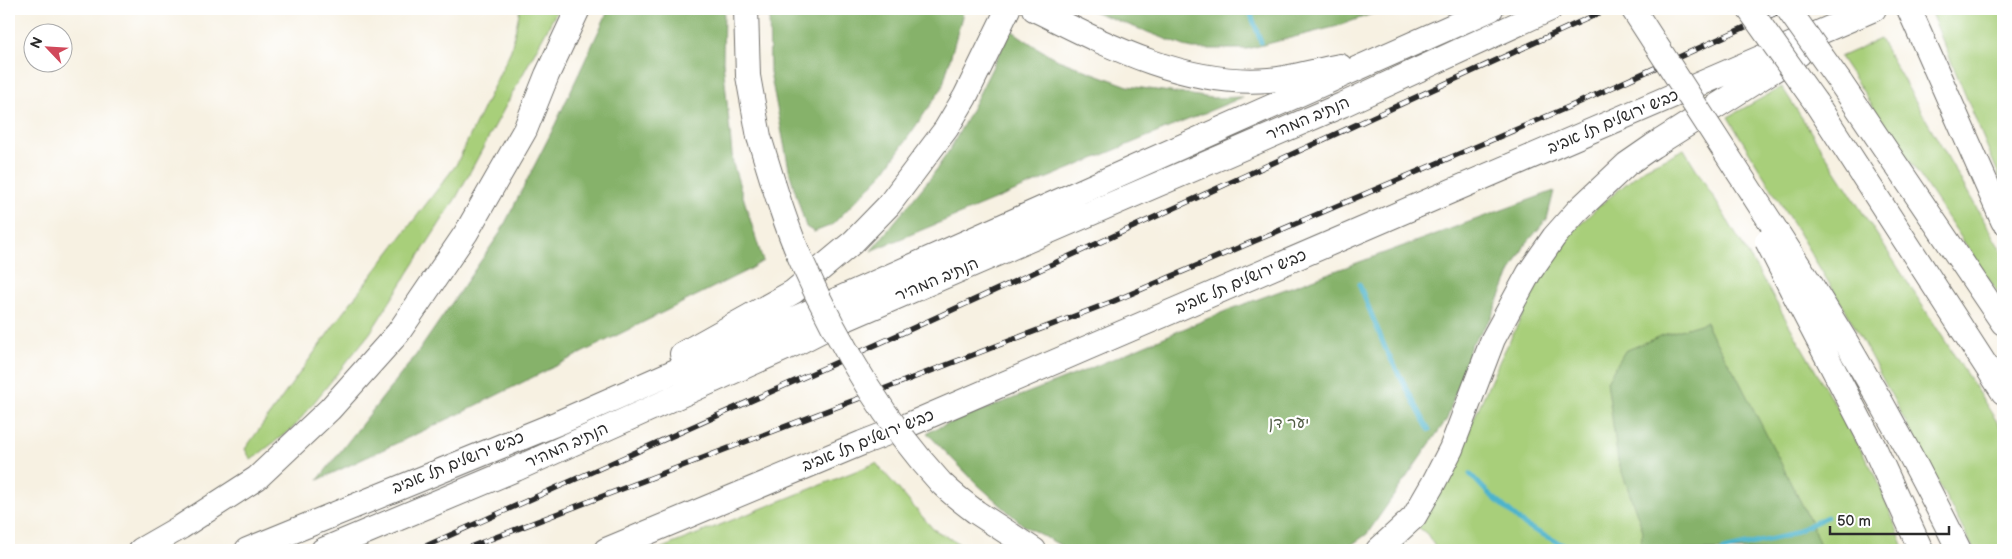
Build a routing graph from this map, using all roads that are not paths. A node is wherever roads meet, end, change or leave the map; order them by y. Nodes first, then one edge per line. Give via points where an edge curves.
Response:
1 (578, 9) edge
2 (746, 9) edge
3 (1008, 9) edge
4 (1034, 9) edge
5 (1490, 9) edge
6 (1550, 9) edge
7 (1633, 9) edge
8 (1750, 9) edge
9 (1788, 9) edge
10 (1909, 9) edge
11 (1870, 11) edge
12 (1384, 57) junction
13 (2003, 221) edge
14 (1801, 286) junction
15 (2003, 324) edge
16 (2003, 392) edge
17 (558, 423) junction
18 (141, 550) edge
19 (247, 550) edge
20 (323, 550) edge
21 (606, 550) edge
22 (1034, 550) edge
23 (1378, 550) edge
24 (1921, 550) edge
25 (1959, 550) edge

1 - 18 highway via 525,130 466,233 398,333 330,409 257,478
2 - 22 highway, bridge via 748,76 759,137 802,262 843,346 890,419 942,484 976,512
3 - 17 highway via 946,129 907,183 853,242 793,292
4 - 12 highway via 1132,55 1188,73 1224,80 1269,80
5 - 12 highway, כביש ירושלים תל אביב
6 - 20 highway, הנתיב המהיר via 1342,104 834,324 507,473
7 - 14 highway, bridge via 1701,115
8 - 16 highway, bridge via 1816,103
9 - 15 highway, bridge
10 - 13 highway
11 - 21 highway, כביש ירושלים תל אביב via 908,426
11 - 23 highway via 1652,146 1605,183 1577,211 1529,273 1493,339 1451,449 1424,501 1414,517
12 - 17 highway, כביש ירושלים תל אביב
14 - 24 highway
14 - 25 highway via 1880,400
17 - 19 highway, כביש ירושלים תל אביב

